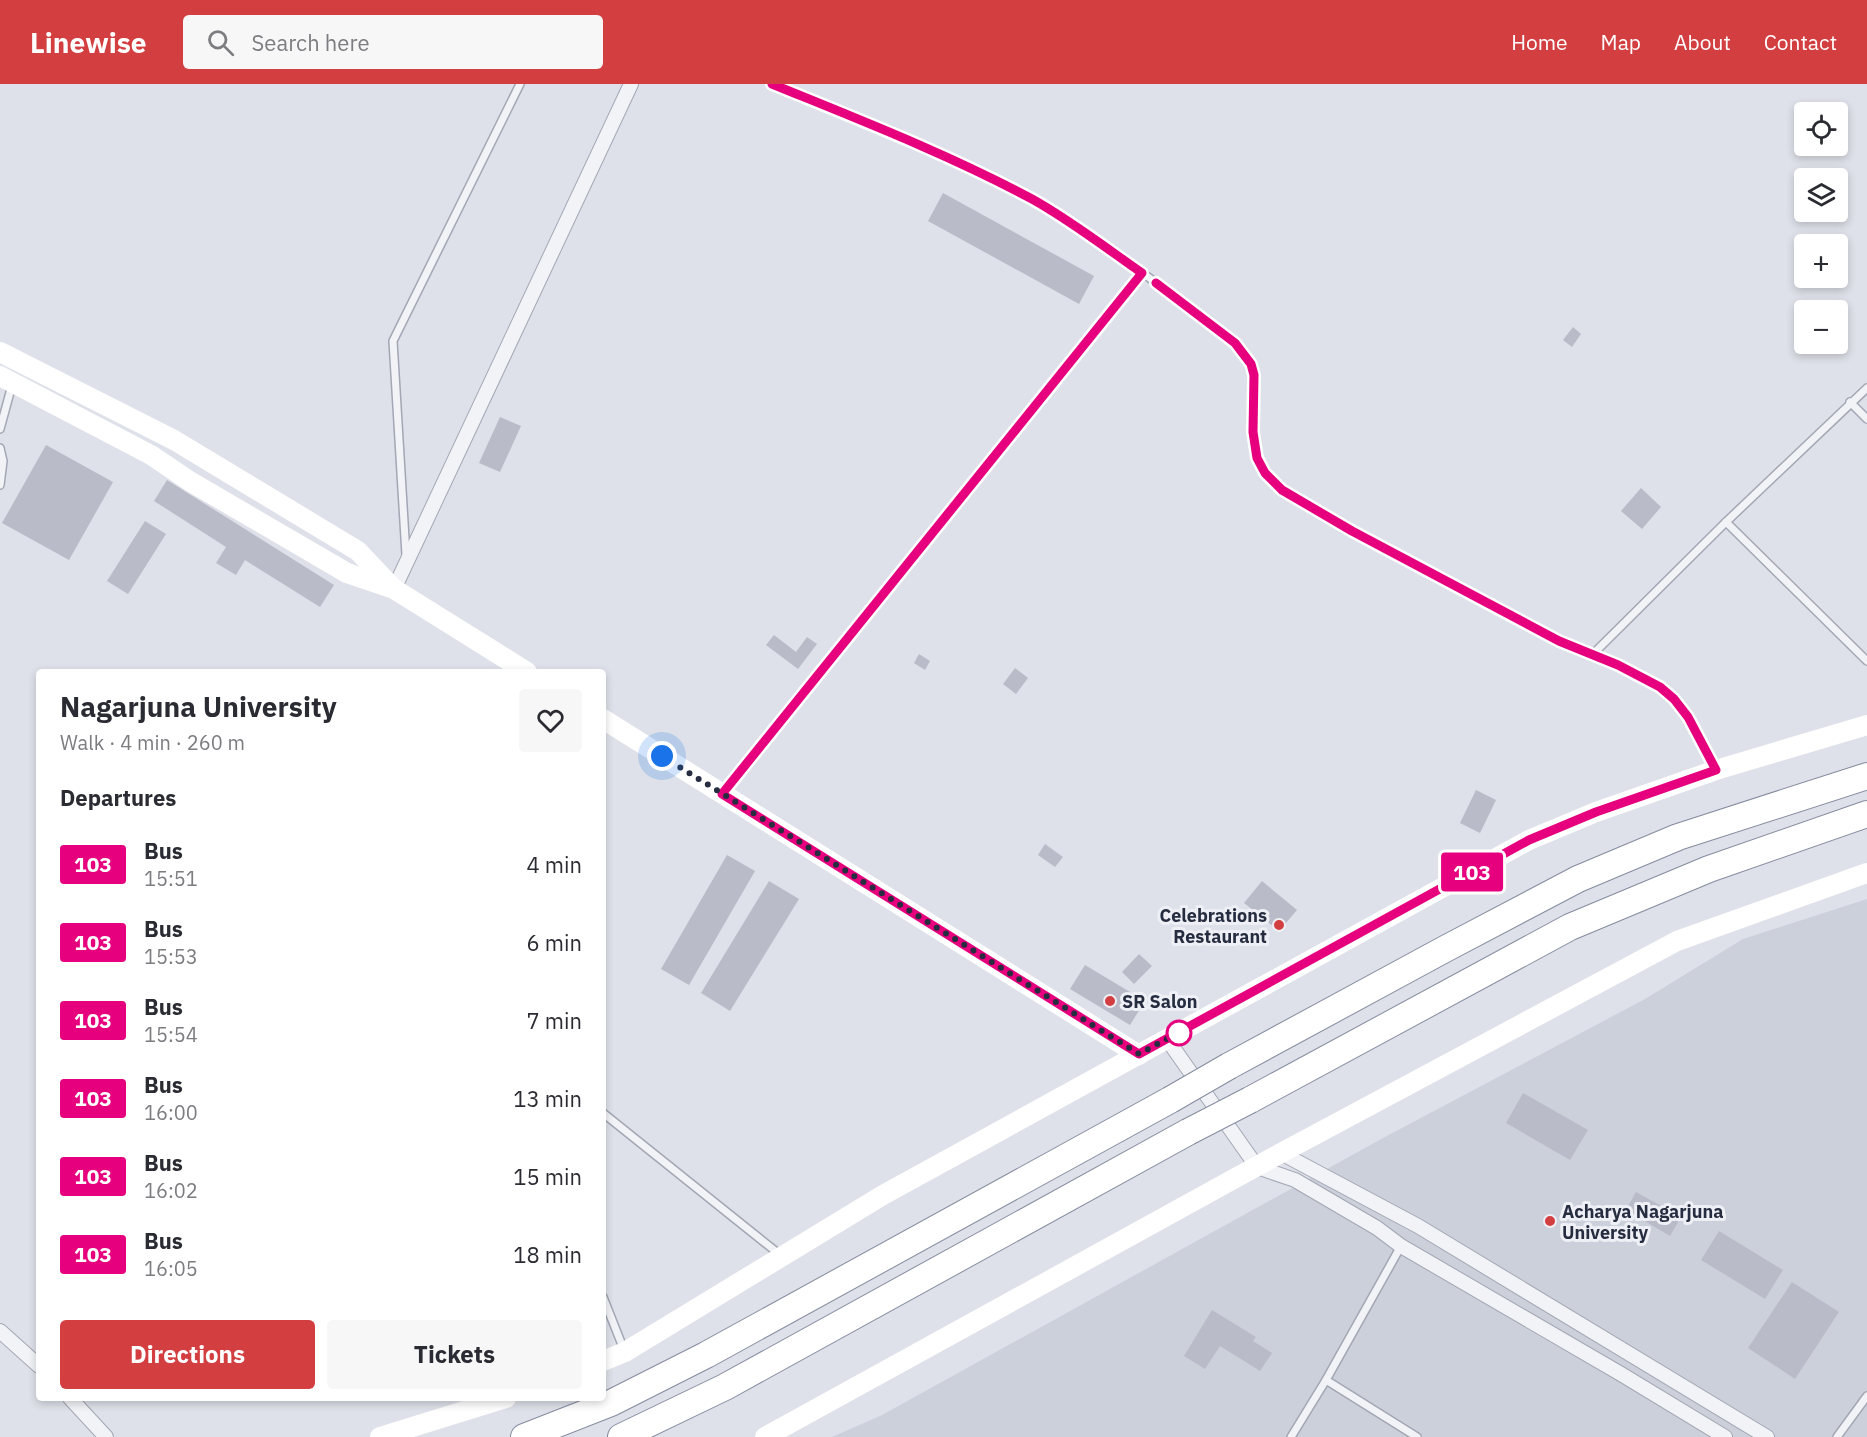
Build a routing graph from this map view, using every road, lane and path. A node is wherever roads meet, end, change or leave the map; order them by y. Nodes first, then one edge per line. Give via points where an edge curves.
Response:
1 (520, 84) edge
2 (631, 84) edge
3 (772, 84) edge
4 (1142, 273) junction
5 (0, 352) edge
6 (6, 379) edge
7 (1867, 388) edge
8 (1850, 402) junction
9 (1867, 419) edge
10 (0, 429) edge
11 (0, 448) edge
12 (0, 485) edge
13 (1725, 522) junction
14 (407, 562) junction
15 (394, 589) junction
16 (1592, 655) junction
17 (1867, 661) edge
18 (522, 669) edge
19 (606, 722) edge
20 (1867, 725) edge
21 (1716, 770) junction
22 (1867, 776) edge
23 (722, 794) junction
24 (1867, 814) edge
25 (1867, 873) edge
26 (1167, 1039) junction
27 (1139, 1054) junction
28 (606, 1115) edge
29 (1281, 1153) junction
30 (1257, 1167) junction
31 (1401, 1246) junction
32 (782, 1256) junction
33 (606, 1304) edge
34 (0, 1331) edge
35 (625, 1352) junction
36 (606, 1360) edge
37 (36, 1362) edge
38 (1326, 1380) junction
39 (1867, 1396) edge
40 (73, 1401) edge
41 (496, 1401) edge
42 (106, 1437) edge
43 (380, 1437) edge
44 (524, 1437) edge
45 (621, 1437) edge
46 (765, 1437) edge
47 (1291, 1437) edge
48 (1417, 1437) edge
49 (1725, 1437) edge
50 (1767, 1437) edge
51 (1838, 1437) edge

1 - 14 lane via 393,341
2 - 14 street
3 - 4 lane via 962,164 1034,200
4 - 16 lane via 1246,354 1254,375 1253,432 1257,458 1282,490 1373,542
4 - 23 lane
5 - 15 main road via 174,440 256,489 358,551
6 - 10 lane
6 - 15 main road via 151,455 347,573
7 - 8 lane
8 - 9 lane
8 - 13 lane
11 - 12 lane
13 - 16 lane
13 - 17 lane
14 - 15 street
15 - 18 main road
16 - 21 lane via 1644,678 1674,699
19 - 23 main road
20 - 21 main road
21 - 26 main road via 1529,840
22 - 44 highway, bridge via 1678,837 1578,879 1229,1066 706,1355 611,1403
23 - 27 main road
24 - 45 highway, bridge via 1709,869 1570,927 725,1388
25 - 29 main road via 1677,941
26 - 27 main road
26 - 30 street
27 - 32 main road via 883,1195
28 - 32 lane
29 - 30 main road
29 - 50 street via 1418,1226
30 - 31 street via 1295,1180
30 - 46 main road
31 - 38 lane
31 - 49 street
32 - 35 main road
33 - 35 lane
34 - 37 street
35 - 36 main road
38 - 47 lane
38 - 48 lane
39 - 51 lane
40 - 42 street
41 - 43 main road

